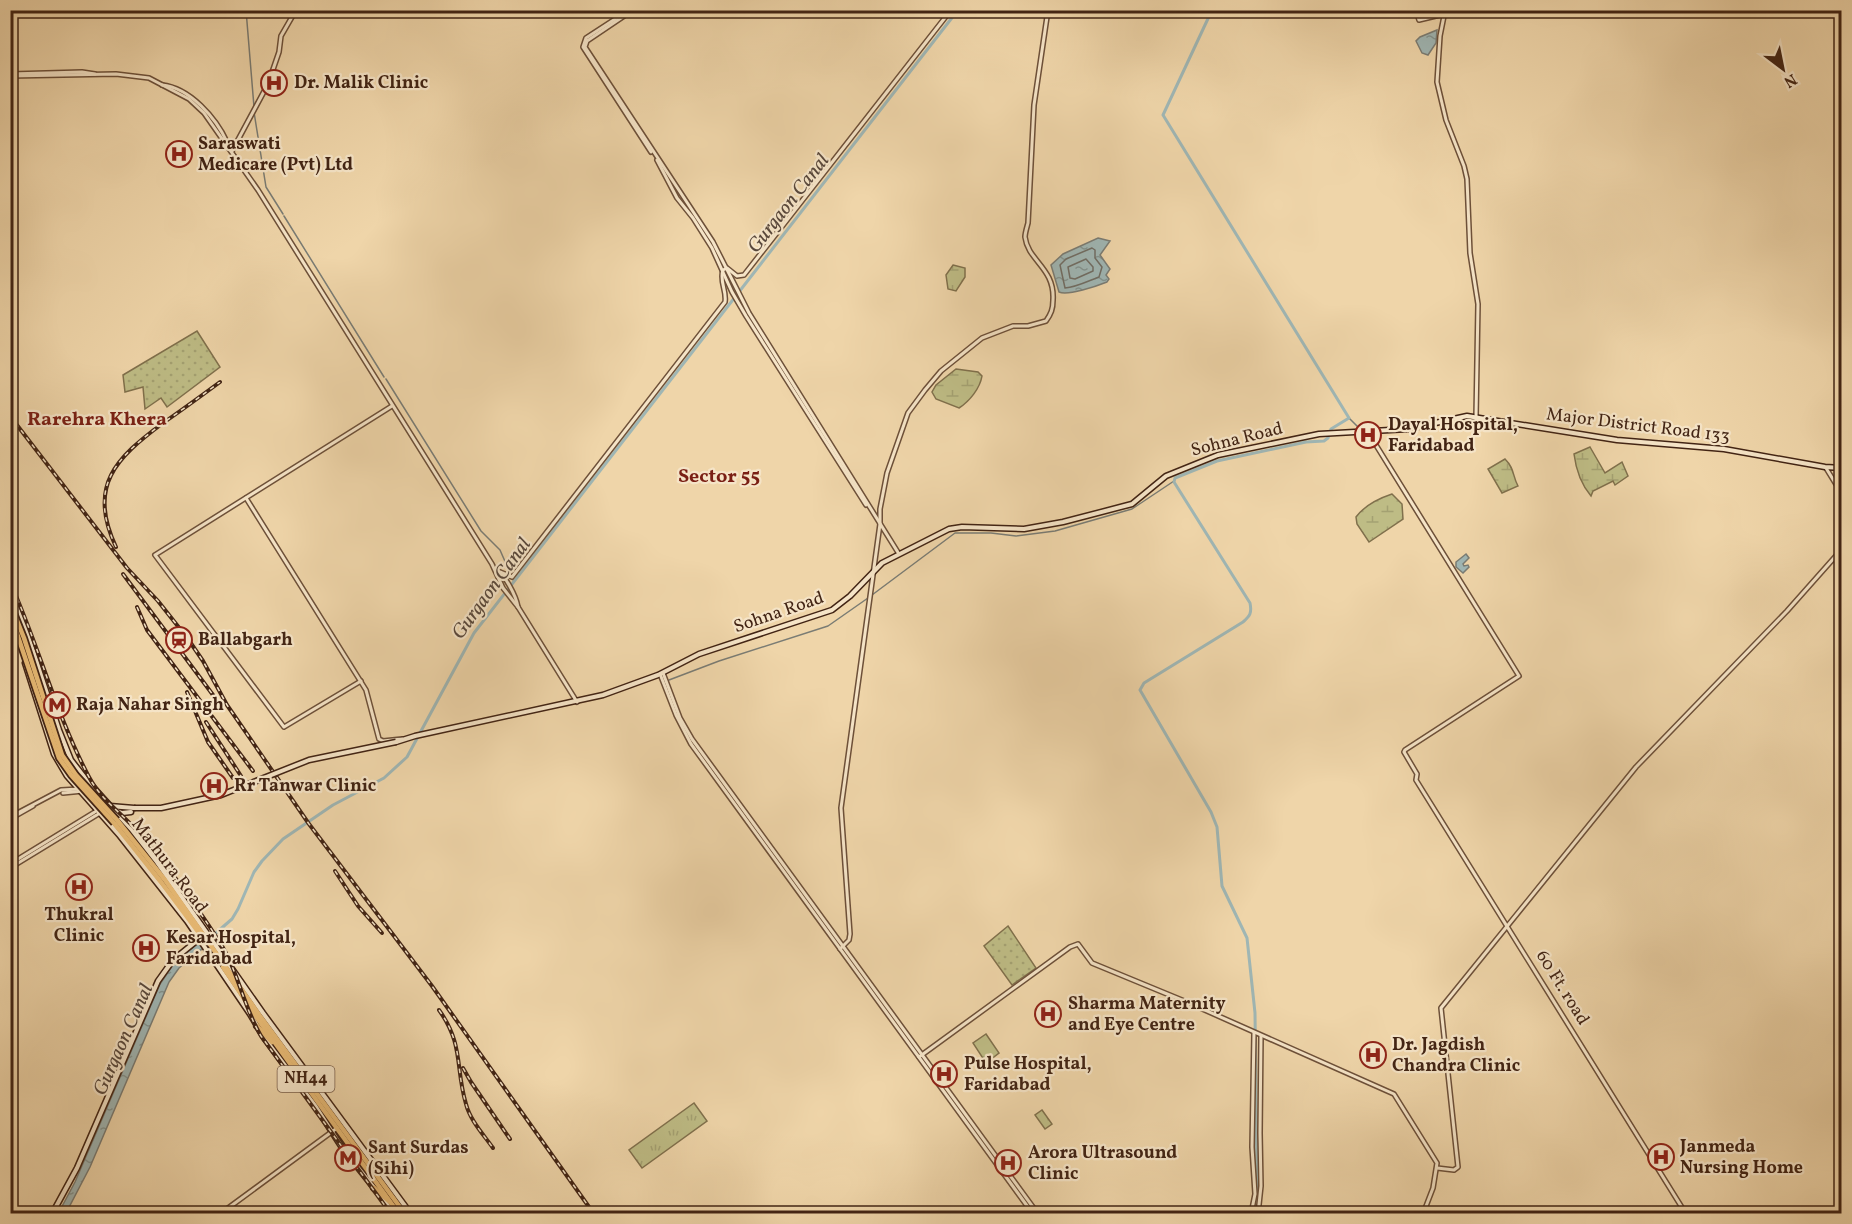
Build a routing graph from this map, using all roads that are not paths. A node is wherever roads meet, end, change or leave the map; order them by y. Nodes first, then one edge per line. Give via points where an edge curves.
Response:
1 (296, 10) edge
2 (628, 10) edge
3 (633, 10) edge
4 (951, 10) edge
5 (1048, 10) edge
6 (1416, 10) edge
7 (10, 75) edge
8 (232, 151) junction
9 (725, 269) junction
10 (735, 292) junction
11 (392, 406) junction
12 (1476, 417) junction
13 (1370, 431) junction
14 (1325, 434) joint
15 (1825, 467) junction
16 (1842, 468) edge
17 (1842, 494) edge
18 (246, 498) junction
19 (880, 525) junction
20 (1842, 549) edge
21 (898, 554) junction
22 (495, 569) junction
23 (500, 572) junction
24 (872, 572) junction
25 (10, 593) edge
26 (518, 607) junction
27 (11, 608) edge
28 (10, 621) edge
29 (13, 636) edge
30 (661, 674) junction
31 (361, 681) junction
32 (577, 702) junction
33 (403, 740) junction
34 (92, 785) junction
35 (79, 792) junction
36 (101, 795) junction
37 (91, 804) junction
38 (112, 806) junction
39 (132, 810) junction
40 (99, 812) junction
41 (117, 813) junction
42 (10, 818) edge
43 (108, 821) junction
44 (129, 826) junction
45 (10, 866) edge
46 (1507, 927) junction
47 (204, 937) junction
48 (209, 945) junction
49 (842, 948) junction
50 (243, 998) junction
51 (250, 1014) junction
52 (257, 1026) junction
53 (1254, 1033) junction
54 (1261, 1036) junction
55 (280, 1050) junction
56 (920, 1055) junction
57 (334, 1130) junction
58 (1437, 1168) junction
59 (374, 1188) joint
60 (392, 1207) edge
61 (53, 1214) edge
62 (220, 1214) edge
63 (399, 1214) edge
64 (405, 1214) edge
65 (411, 1214) edge
66 (1035, 1214) edge
67 (1251, 1214) edge
68 (1258, 1214) edge
69 (1423, 1214) edge
70 (1686, 1214) edge

1 - 8 street via 282,34 276,66
2 - 9 street via 586,38 584,49
3 - 9 street via 585,45 713,242
4 - 9 street via 744,275 737,276
5 - 19 street via 1034,105 1025,235 1051,280 1052,309 1046,321 1013,326 982,338 941,371 925,390 908,413 887,473
6 - 12 street via 1418,20 1444,16 1437,82 1467,179 1470,253 1478,304
7 - 8 street via 82,72 149,78 197,102
8 - 11 street
9 - 10 street
9 - 23 street via 721,278 725,302 512,578
10 - 19 street
10 - 19 street
11 - 18 street
11 - 22 street
12 - 13 main road, Major District Road 133
12 - 15 main road, Major District Road 133 via 1617,440 1724,449
13 - 14 main road, Major District Road 133
13 - 46 street, 60 Ft. road via 1519,676 1404,750 1416,777
14 - 21 main road, Sohna Road via 1218,455 1190,465 1162,479 1132,504 1044,527 949,529
15 - 16 main road, Major District Road 133
15 - 17 street
18 - 31 street
18 - 31 street via 155,557 284,727
19 - 21 street
19 - 24 street
20 - 46 street via 1636,767
21 - 24 main road, Sohna Road
22 - 23 street
22 - 26 street via 508,597
23 - 26 street
24 - 30 main road, Sohna Road via 832,610 699,654
24 - 49 street via 841,808 850,934
25 - 34 main road via 27,630 67,752
26 - 32 street
27 - 47 highway, Mathura Road / NH44, bridge via 62,755 165,880
28 - 29 main road
29 - 35 main road via 54,754
30 - 32 main road, Sohna Road
30 - 49 street via 692,739
31 - 33 street via 379,739
32 - 33 main road, Sohna Road
33 - 39 main road, bridge via 309,759 221,795
34 - 35 street
34 - 36 main road
35 - 37 main road
35 - 42 street via 61,792
36 - 37 main road
36 - 38 main road
37 - 40 main road
38 - 39 main road
38 - 40 main road
38 - 41 main road
39 - 44 main road
40 - 43 main road
40 - 45 street
41 - 43 main road
41 - 44 main road
43 - 47 main road
44 - 47 main road
46 - 58 street via 1441,1008 1458,1167
46 - 70 street, 60 Ft. road
47 - 48 highway, Mathura Road / NH44
47 - 61 main road via 185,950 156,988 85,1157
48 - 50 highway, Mathura Road / NH44
48 - 51 main road, Mathura Road
48 - 64 highway, Mathura Road / NH44
48 - 65 main road, Mathura Road
49 - 56 street
50 - 51 highway
50 - 55 highway, Mathura Road / NH44
51 - 52 main road, Mathura Road
52 - 55 highway
52 - 57 main road, Mathura Road
53 - 54 street
53 - 56 street via 1092,963 1078,944
53 - 67 street via 1255,1194
54 - 58 street via 1394,1094
54 - 68 street
55 - 57 highway, Mathura Road / NH44
56 - 66 street
57 - 59 main road, Mathura Road
57 - 60 highway, Mathura Road
57 - 62 street
58 - 69 street
59 - 60 highway
60 - 63 highway

